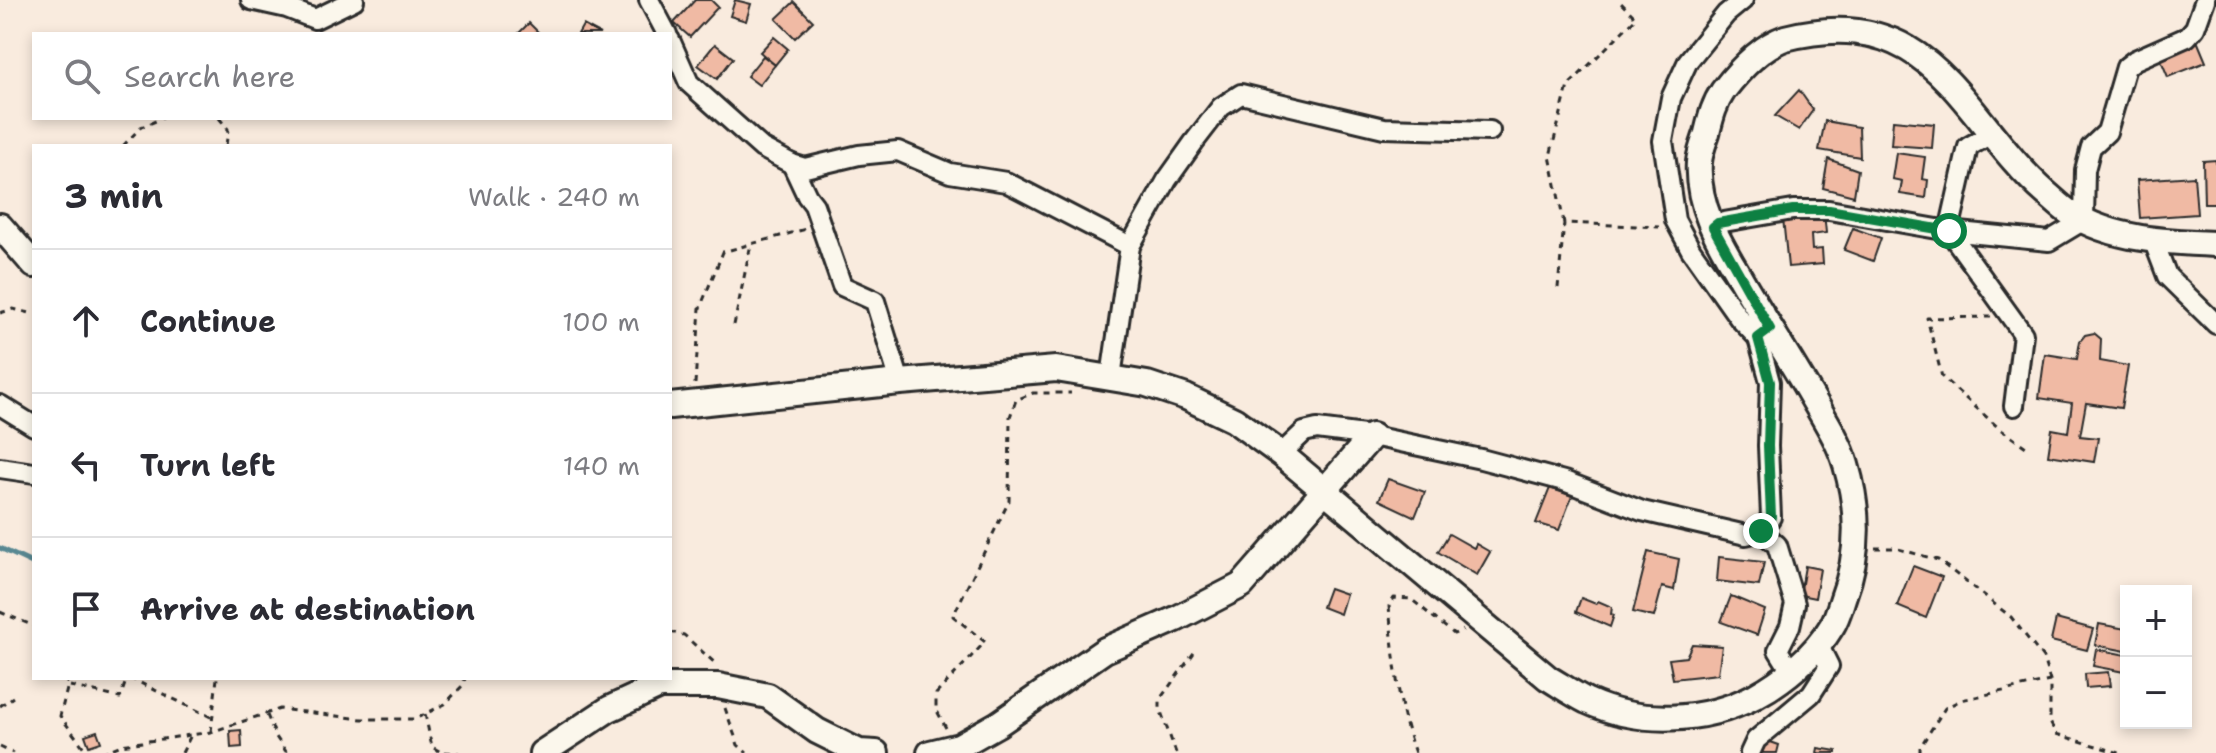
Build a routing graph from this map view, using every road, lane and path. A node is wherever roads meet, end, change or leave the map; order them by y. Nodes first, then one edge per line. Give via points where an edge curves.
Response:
1 (251, 0) edge
2 (354, 0) edge
3 (649, 0) edge
4 (1618, 0) edge
5 (1743, 0) edge
6 (2205, 0) edge
7 (666, 32) edge
8 (672, 45) edge
9 (158, 120) edge
10 (221, 120) edge
11 (1490, 131) dead end
12 (1993, 133) junction
13 (125, 144) edge
14 (226, 144) edge
15 (792, 164) junction
16 (2084, 220) junction
17 (1564, 223) junction
18 (821, 225) junction
19 (0, 226) edge
20 (1713, 227) junction
21 (1679, 228) junction
22 (1949, 231) junction
23 (2154, 242) junction
24 (751, 244) junction
25 (2216, 244) edge
26 (1130, 246) junction
27 (32, 263) edge
28 (1558, 288) dead end
29 (0, 313) edge
30 (32, 314) edge
31 (2011, 317) junction
32 (2216, 324) edge
33 (734, 325) dead end
34 (1764, 334) junction
35 (1111, 377) junction
36 (900, 382) junction
37 (1076, 393) dead end
38 (0, 405) edge
39 (682, 405) edge
40 (2014, 406) dead end
41 (32, 425) edge
42 (1372, 436) junction
43 (2026, 447) dead end
44 (1281, 454) junction
45 (0, 468) edge
46 (32, 473) edge
47 (1324, 490) junction
48 (1761, 531) junction
49 (1857, 547) junction
50 (0, 612) edge
51 (1473, 618) junction
52 (32, 625) edge
53 (1818, 644) junction
54 (1196, 650) dead end
55 (1791, 671) junction
56 (66, 680) edge
57 (127, 680) edge
58 (132, 680) edge
59 (217, 680) edge
60 (464, 680) edge
61 (2050, 681) junction
62 (68, 685) junction
63 (13, 697) dead end
64 (0, 706) edge
65 (425, 714) junction
66 (267, 715) junction
67 (213, 718) junction
68 (211, 732) junction
69 (191, 735) junction
70 (959, 746) junction
71 (0, 747) edge
72 (13, 753) edge
73 (88, 753) edge
74 (102, 753) edge
75 (182, 753) edge
76 (287, 753) edge
77 (459, 753) edge
78 (542, 753) edge
79 (876, 753) edge
80 (930, 753) edge
81 (1176, 753) edge
82 (1415, 753) edge
83 (1750, 753) edge
84 (1920, 753) edge
85 (2120, 753) edge

1 - 2 street via 315,19
3 - 7 street
4 - 17 path via 1636,18 1568,86 1550,156
5 - 21 street via 1688,61 1671,98 1663,141
6 - 16 street via 2187,37 2126,67 2107,132 2091,147
8 - 15 street via 689,83 762,148
9 - 13 path via 141,127
10 - 14 path via 228,129
11 - 26 street via 1384,128 1241,94 1221,107 1194,142
12 - 16 street via 2031,180
12 - 20 street via 1942,68 1898,39 1867,29 1819,28 1774,42 1736,73 1714,104 1699,160
12 - 22 street via 1968,147
15 - 18 street
15 - 26 street via 805,168 898,151 950,173 1006,182
16 - 22 street via 2049,241
16 - 23 street
17 - 21 path
17 - 28 path
18 - 24 path
18 - 36 street via 842,286 875,301
19 - 27 street
20 - 22 street via 1793,210 1829,210
20 - 34 street
21 - 34 street via 1739,318
22 - 31 street
23 - 25 street
23 - 32 street via 2167,276
24 - 33 path
24 - 39 path via 723,252 700,308
26 - 35 street
29 - 30 path via 13,309
31 - 40 street via 2023,334
31 - 43 path via 1927,318 1942,377
34 - 48 street via 1770,382 1771,517
34 - 49 street via 1802,378 1845,461 1855,502
35 - 36 street via 1056,369
35 - 44 street via 1186,397 1234,420
36 - 39 street
37 - 70 path via 1033,393 1016,400 1010,417 1009,501 953,616 985,642 936,694 941,721
38 - 41 street
42 - 44 street via 1317,429 1304,432
42 - 47 street
42 - 48 street via 1564,481 1642,511 1746,535
44 - 47 street
45 - 46 street
47 - 51 street
47 - 70 street via 1242,585 1105,650
48 - 55 street via 1777,545 1795,604 1778,650
49 - 53 street via 1833,625
49 - 61 path via 1895,548 1938,560 2025,632 2043,658
50 - 52 path
51 - 55 street via 1548,678 1588,701 1627,714 1674,719 1713,713 1752,698
51 - 82 path via 1454,634 1411,599 1394,598 1389,606 1397,694
53 - 55 street
53 - 83 street via 1829,666 1811,694 1757,738
54 - 81 path via 1160,699
56 - 62 path
57 - 62 path via 120,698
58 - 67 path
59 - 67 path
60 - 65 path via 445,704
61 - 84 path via 1945,708
61 - 85 path via 2050,722 2056,734
62 - 73 path via 60,716
63 - 64 path
65 - 66 path via 415,719 362,719 280,709
65 - 77 path via 432,747
66 - 68 path
66 - 76 path
67 - 68 path
68 - 69 path
69 - 74 path via 121,745
69 - 75 path
70 - 80 street
71 - 72 path
78 - 79 street via 609,709 659,686 718,686 768,696 817,731 859,752

